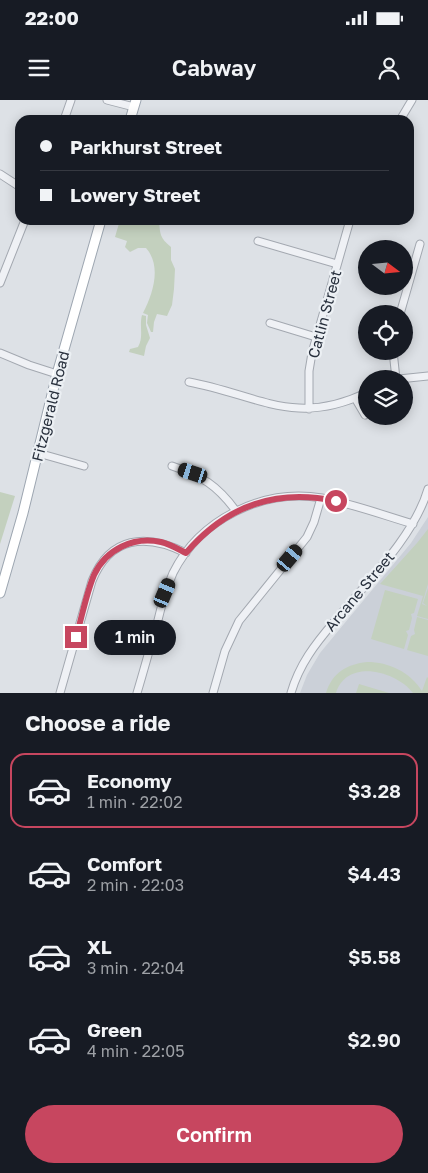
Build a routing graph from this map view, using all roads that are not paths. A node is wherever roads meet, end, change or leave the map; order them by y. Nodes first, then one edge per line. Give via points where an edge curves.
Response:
1 (71, 100) edge
2 (107, 100) edge
3 (412, 100) edge
4 (135, 104) edge
5 (66, 115) edge
6 (403, 115) edge
7 (0, 174) edge
8 (15, 184) edge
9 (24, 225) edge
10 (100, 225) edge
11 (349, 225) edge
12 (258, 241) dead end
13 (420, 244) dead end
14 (337, 264) junction
15 (0, 283) edge
16 (403, 305) edge
17 (270, 323) dead end
18 (316, 336) junction
19 (0, 353) edge
20 (57, 374) junction
21 (428, 376) edge
22 (413, 377) edge
23 (189, 382) dead end
24 (358, 397) edge
25 (355, 398) junction
26 (358, 403) edge
27 (309, 409) junction
28 (38, 453) junction
29 (84, 466) dead end
30 (172, 466) dead end
31 (428, 489) edge
32 (321, 498) junction
33 (236, 511) junction
34 (413, 524) junction
35 (186, 553) junction
36 (0, 593) edge
37 (60, 693) edge
38 (137, 693) edge
39 (214, 693) edge
40 (291, 693) edge

1 - 5 street
2 - 4 street
3 - 6 street
7 - 8 street
9 - 15 street
10 - 20 main road, Fitzgerald Road
11 - 14 street, Catlin Street
12 - 14 street
13 - 16 street
14 - 18 street, Catlin Street
17 - 18 street
18 - 27 street, Catlin Street via 309,371
19 - 20 street
20 - 28 main road, Fitzgerald Road
21 - 22 street
23 - 27 street via 273,405
24 - 25 street
25 - 26 street
25 - 27 street
28 - 29 street
28 - 36 main road, Fitzgerald Road
30 - 33 street via 210,482
31 - 34 street, Arcane Street
32 - 33 street via 277,498
32 - 34 street
32 - 39 street via 307,537 239,621 225,651
33 - 35 street via 209,528
34 - 40 street, Arcane Street via 316,643 303,662
35 - 37 street via 163,542 140,541 118,548 100,564 92,581
35 - 38 street via 165,593

